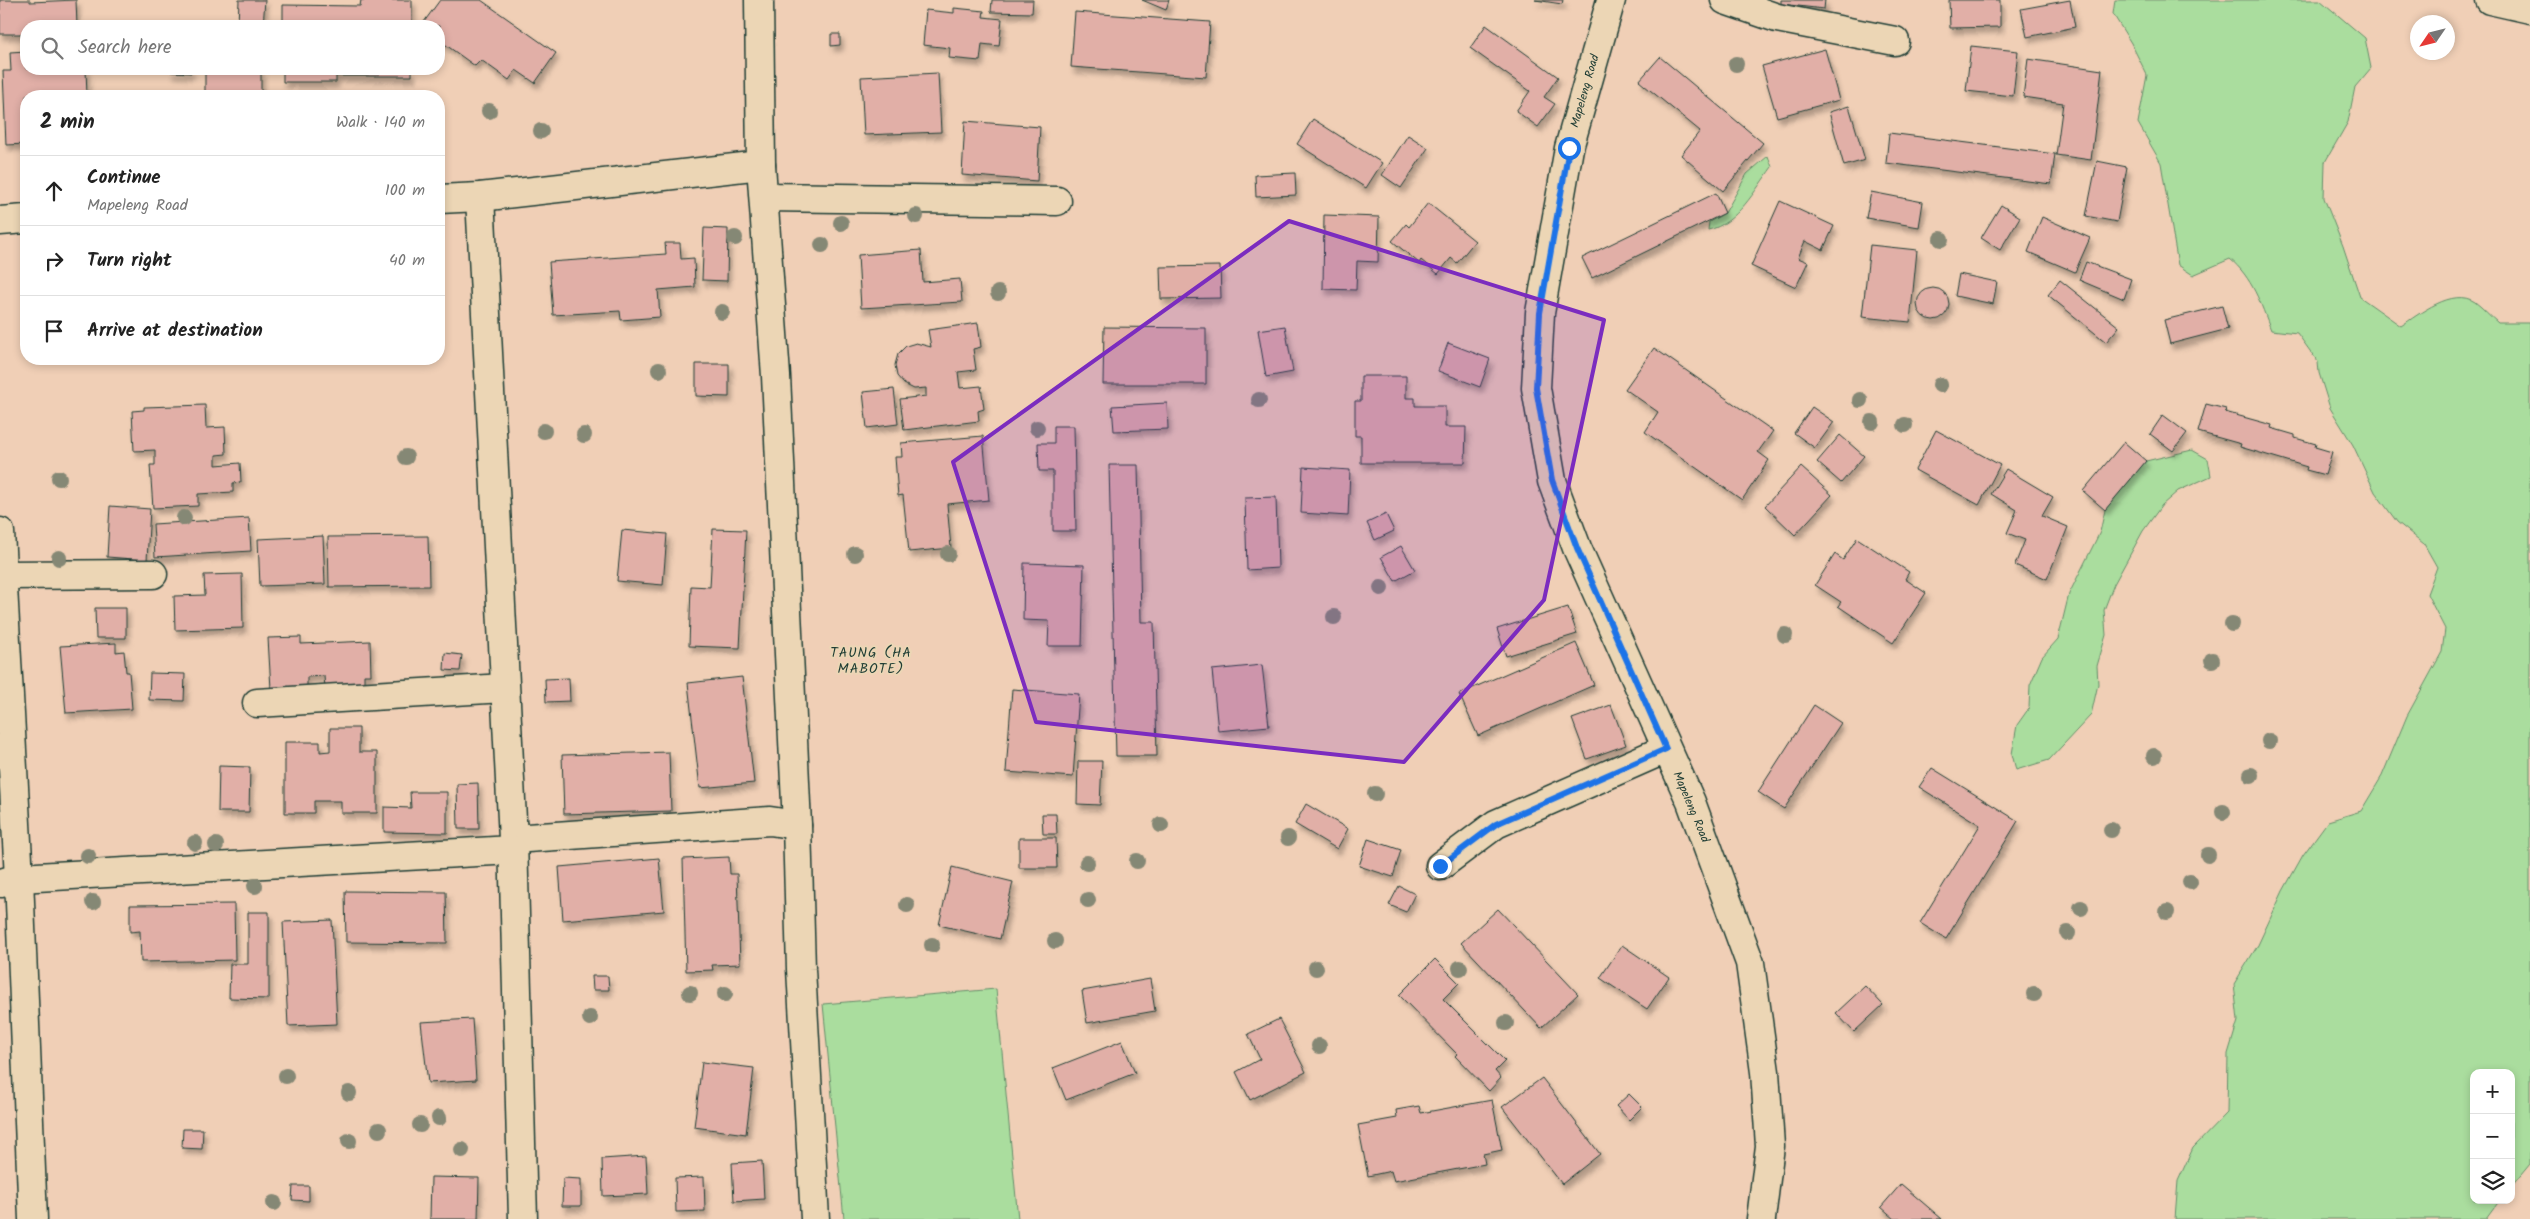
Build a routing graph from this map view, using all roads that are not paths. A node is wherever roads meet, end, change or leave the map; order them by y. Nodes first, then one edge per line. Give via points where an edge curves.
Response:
1 (759, 0) edge
2 (1612, 0) edge
3 (1725, 0) edge
4 (2490, 0) edge
5 (2530, 9) edge
6 (1895, 40) dead end
7 (761, 165) junction
8 (480, 197) junction
9 (764, 197) junction
10 (445, 199) edge
11 (1057, 200) dead end
12 (20, 219) edge
13 (0, 221) edge
14 (0, 532) edge
15 (153, 574) dead end
16 (2, 575) junction
17 (504, 688) junction
18 (257, 703) dead end
19 (1666, 749) junction
20 (797, 825) junction
21 (513, 845) junction
22 (1440, 866) dead end
23 (9, 880) edge
24 (33, 1219) edge
25 (523, 1219) edge
26 (815, 1219) edge
27 (1761, 1219) edge

1 - 7 street
2 - 19 street, Mapeleng Road via 1569,148 1540,313 1536,388 1552,480 1577,548
3 - 6 street via 1777,18
4 - 5 street
7 - 8 street
7 - 9 street
8 - 10 street
8 - 17 street
9 - 11 street
9 - 20 street via 776,376
12 - 13 street
14 - 16 street
15 - 16 street
16 - 23 street
17 - 18 street
17 - 21 street
19 - 22 street via 1496,824
19 - 27 street, Mapeleng Road via 1691,802 1750,964 1765,1072 1770,1146
20 - 21 street via 770,821
20 - 26 street via 801,969
21 - 23 street
21 - 25 street
23 - 24 street

